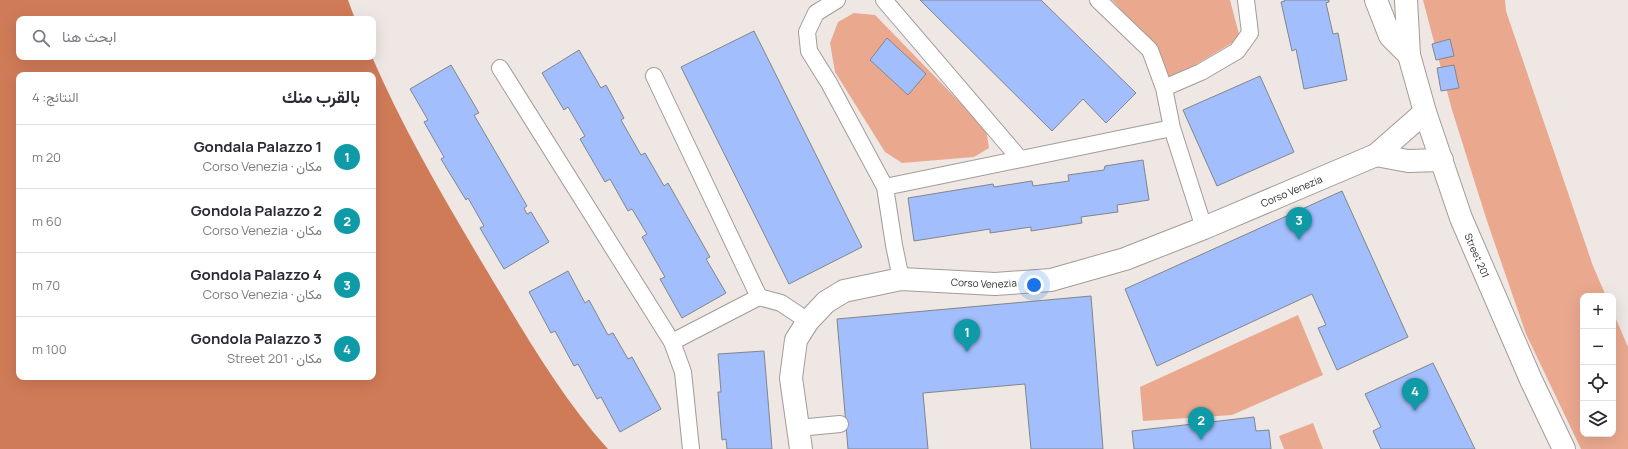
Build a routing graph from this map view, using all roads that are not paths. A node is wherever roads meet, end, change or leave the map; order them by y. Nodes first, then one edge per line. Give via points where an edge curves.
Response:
1 (837, 0) edge
2 (884, 0) edge
3 (1098, 0) edge
4 (1246, 0) edge
5 (1376, 0) edge
6 (1406, 0) edge
7 (1409, 55) junction
8 (500, 68) dead end
9 (654, 76) dead end
10 (1164, 88) junction
11 (1425, 112) junction
12 (1172, 128) junction
13 (1376, 155) junction
14 (1020, 159) junction
15 (1442, 160) junction
16 (885, 187) junction
17 (1204, 228) junction
18 (901, 279) junction
19 (759, 297) junction
20 (808, 320) junction
21 (672, 342) junction
22 (840, 424) dead end
23 (799, 439) edge
24 (691, 449) edge
25 (1564, 449) edge

1 - 16 lane via 816,13 807,32 809,51
2 - 14 lane
3 - 10 lane via 1150,50
4 - 10 lane via 1250,33 1237,51 1201,72
5 - 7 street, Street 201 via 1390,36
6 - 7 street, Street 201
7 - 11 street, Street 201
8 - 21 lane
9 - 19 lane
10 - 12 lane
11 - 13 street, Corso Venezia
11 - 15 street, Street 201
12 - 14 lane
12 - 17 lane
13 - 15 street via 1408,161
13 - 17 street, Corso Venezia
14 - 16 lane
15 - 25 street, Street 201 via 1468,236
16 - 18 lane
17 - 18 street, Corso Venezia via 1125,259 1051,280 995,284
18 - 20 street, Corso Venezia via 844,291 826,302
19 - 20 lane via 781,303
19 - 21 lane
20 - 23 street, Corso Venezia via 796,340 791,378
21 - 24 lane via 683,372
22 - 23 lane

